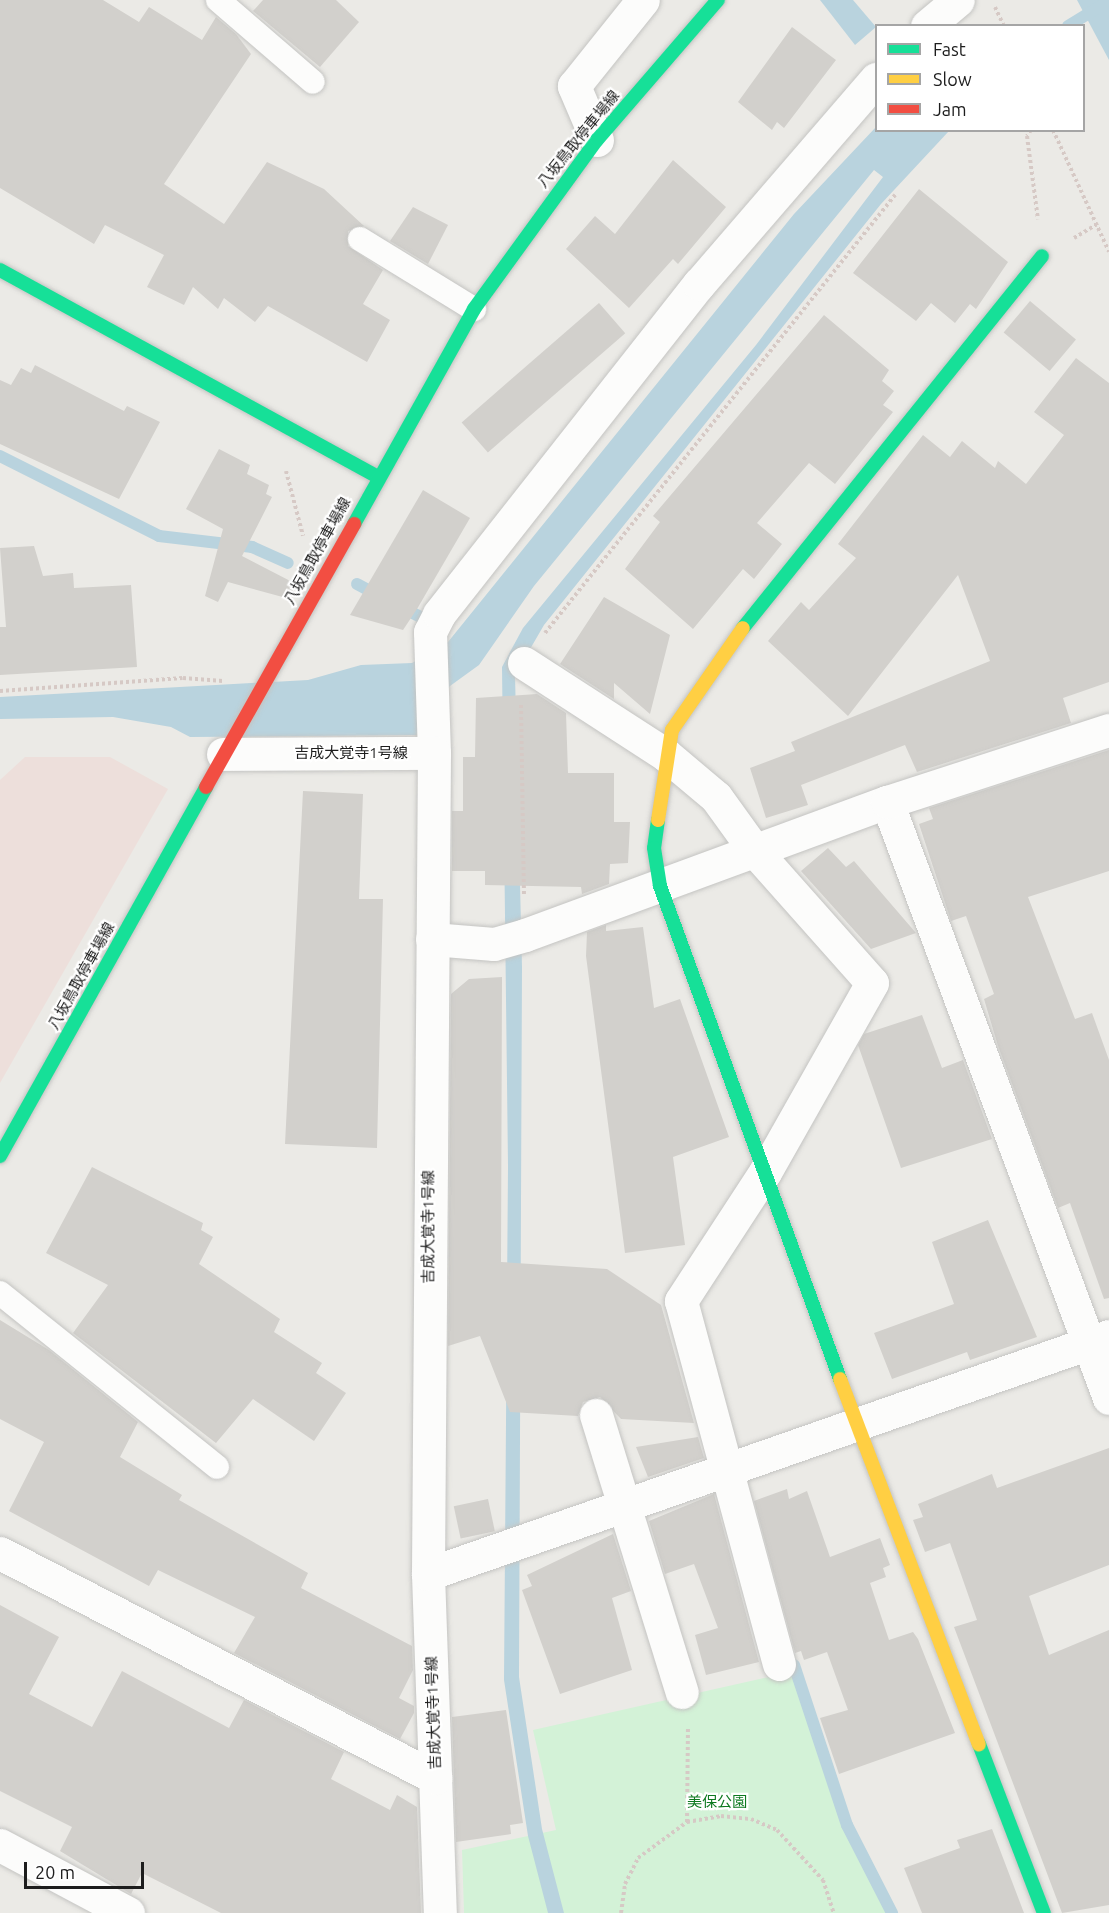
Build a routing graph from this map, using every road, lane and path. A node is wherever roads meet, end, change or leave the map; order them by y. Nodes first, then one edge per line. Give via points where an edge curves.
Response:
1 (218, 0) edge
2 (643, 0) edge
3 (718, 0) edge
4 (958, 0) edge
5 (992, 0) edge
6 (929, 24) edge
7 (1003, 24) edge
8 (875, 80) edge
9 (313, 82) dead end
10 (1030, 132) edge
11 (1054, 132) edge
12 (597, 140) junction
13 (895, 195) dead end
14 (360, 239) dead end
15 (1109, 252) edge
16 (1042, 256) joint
17 (0, 270) edge
18 (474, 309) junction
19 (280, 462) dead end
20 (378, 477) junction
21 (304, 546) dead end
22 (525, 663) junction
23 (264, 680) junction
24 (0, 691) edge
25 (1109, 730) edge
26 (228, 745) junction
27 (434, 753) junction
28 (666, 755) junction
29 (886, 802) junction
30 (755, 851) junction
31 (660, 886) junction
32 (525, 935) junction
33 (432, 939) junction
34 (0, 1156) edge
35 (765, 1172) junction
36 (0, 1293) edge
37 (1099, 1340) edge
38 (1109, 1398) edge
39 (596, 1415) dead end
40 (855, 1424) junction
41 (217, 1467) dead end
42 (729, 1469) junction
43 (626, 1505) junction
44 (0, 1553) edge
45 (428, 1574) junction
46 (779, 1664) dead end
47 (682, 1692) joint
48 (435, 1778) junction
49 (687, 1822) junction
50 (0, 1845) edge
51 (129, 1913) edge
52 (440, 1913) edge
53 (621, 1913) edge
54 (834, 1913) edge
55 (1044, 1913) edge

1 - 9 lane
2 - 12 street via 574,86
3 - 12 street, 八坂鳥取停車場線
4 - 6 street
5 - 7 path
8 - 27 street via 699,284 439,614 430,632
10 - 16 path via 1027,136
11 - 15 path
12 - 18 street, 八坂鳥取停車場線
13 - 22 path
14 - 18 lane
16 - 28 street via 714,665 672,730
17 - 20 street
18 - 20 street, 八坂鳥取停車場線
19 - 21 path via 290,477
20 - 23 street, 八坂鳥取停車場線
22 - 28 street
22 - 32 path
23 - 24 path
23 - 26 street, 八坂鳥取停車場線
25 - 29 street
26 - 27 street, 吉成大覚寺1号線
26 - 34 street, 八坂鳥取停車場線
27 - 33 street, 吉成大覚寺1号線
28 - 30 street via 716,797
28 - 31 street via 654,848
29 - 30 street
29 - 37 street
30 - 31 street
30 - 35 street via 872,984
31 - 32 street
31 - 35 street
32 - 33 street via 494,944
33 - 45 street, 吉成大覚寺1号線
35 - 40 street
35 - 42 street via 681,1301
36 - 41 lane
37 - 38 street
37 - 40 street
39 - 43 street
40 - 42 street
40 - 55 street
42 - 43 street
42 - 46 street
43 - 45 street
43 - 47 street
44 - 48 street
45 - 48 street, 吉成大覚寺1号線
47 - 49 path via 691,1747
48 - 52 street, 吉成大覚寺1号線
49 - 53 path via 638,1858 625,1884
49 - 54 path via 721,1816 777,1830 823,1880
50 - 51 street

